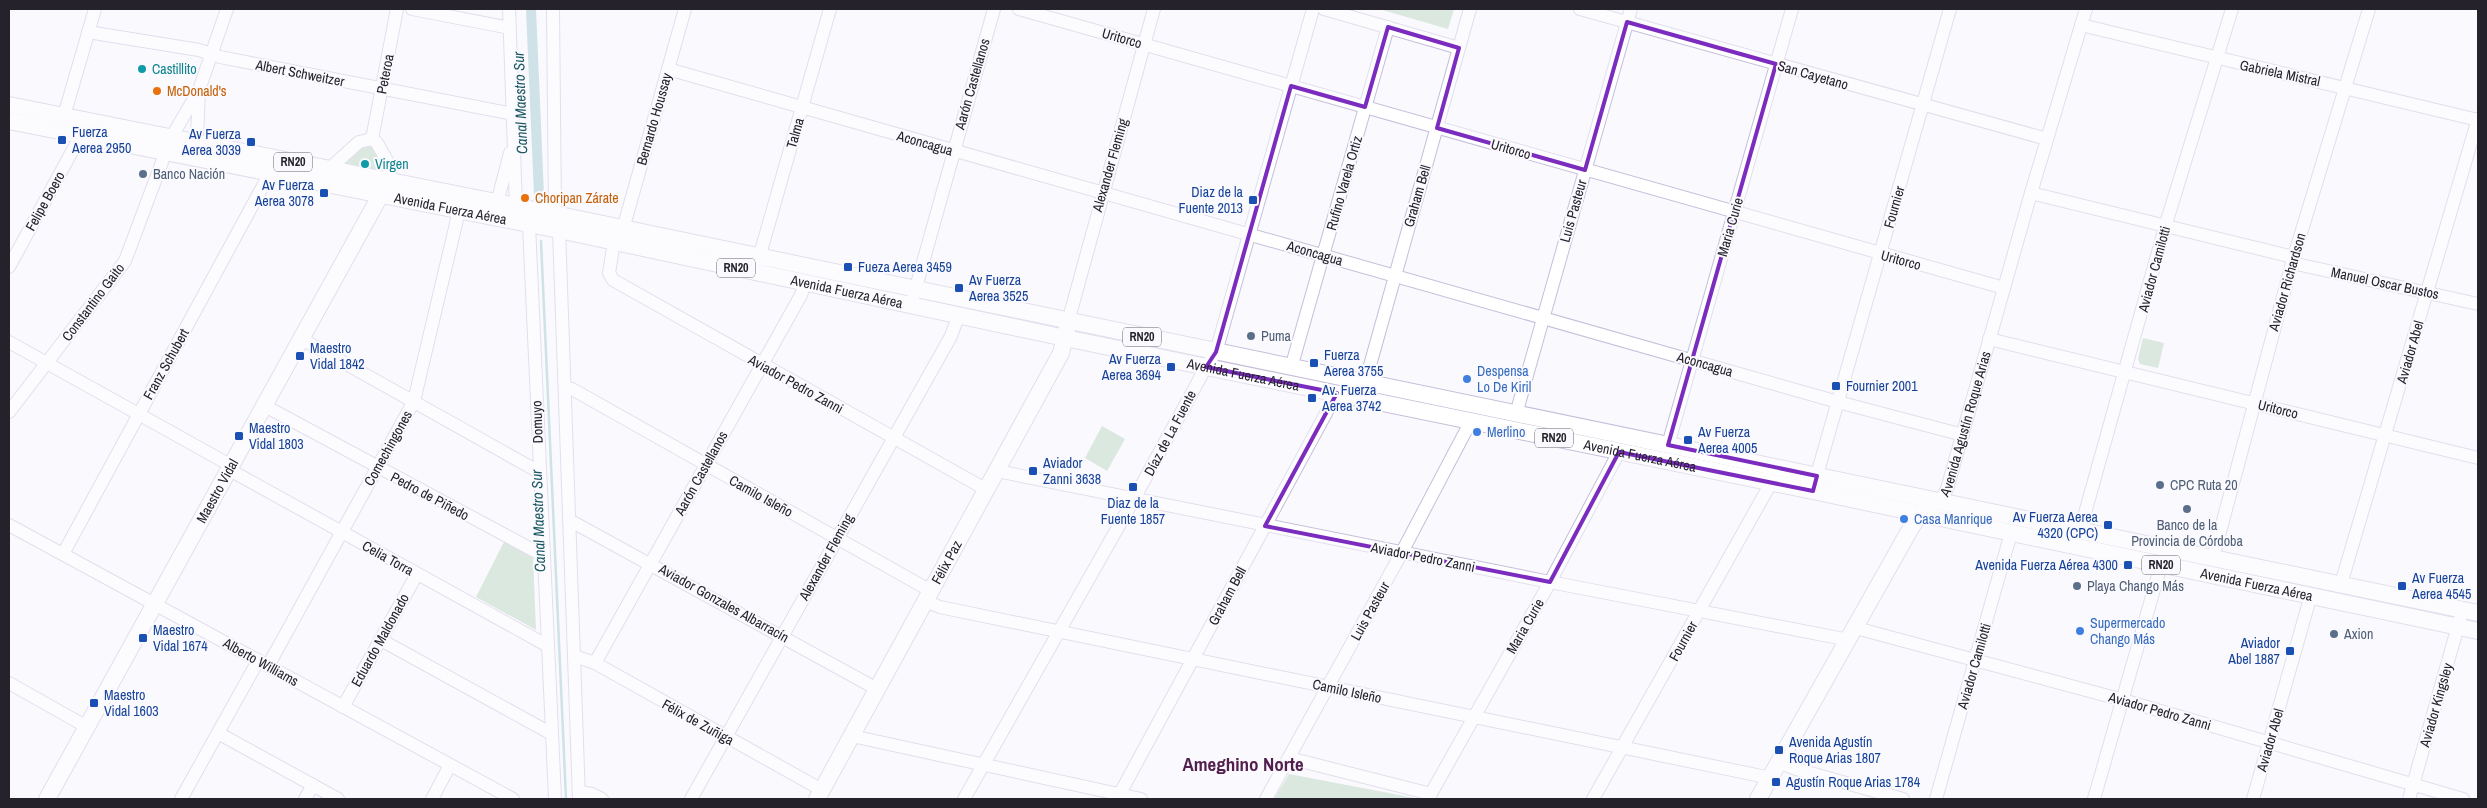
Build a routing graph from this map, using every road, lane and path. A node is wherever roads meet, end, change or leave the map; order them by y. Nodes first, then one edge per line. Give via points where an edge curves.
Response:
1 (95, 9) edge
2 (227, 9) edge
3 (397, 9) edge
4 (412, 9) edge
5 (509, 9) edge
6 (553, 9) edge
7 (685, 9) edge
8 (830, 9) edge
9 (994, 9) edge
10 (1019, 9) edge
11 (1154, 9) edge
12 (1313, 9) edge
13 (1324, 9) edge
14 (1470, 9) edge
15 (1580, 9) edge
16 (1630, 9) edge
17 (1792, 9) edge
18 (1950, 9) edge
19 (2086, 9) edge
20 (2232, 9) edge
21 (2369, 9) edge
22 (1627, 22) junction
23 (2081, 25) junction
24 (1388, 27) junction
25 (510, 28) junction
26 (88, 32) junction
27 (1144, 44) junction
28 (1459, 48) junction
29 (211, 54) junction
30 (2217, 60) junction
31 (1776, 64) junction
32 (668, 70) junction
33 (1291, 86) junction
34 (2347, 88) junction
35 (382, 89) junction
36 (199, 90) junction
37 (9, 105) edge
38 (1922, 106) junction
39 (1365, 107) junction
40 (802, 108) junction
41 (513, 114) junction
42 (64, 116) junction
43 (2478, 120) edge
44 (9, 121) edge
45 (1437, 128) junction
46 (81, 135) junction
47 (514, 138) junction
48 (372, 139) junction
49 (2047, 139) junction
50 (168, 145) junction
51 (200, 151) junction
52 (954, 151) junction
53 (329, 168) junction
54 (1585, 170) junction
55 (270, 173) junction
56 (388, 181) junction
57 (1102, 193) junction
58 (2031, 193) junction
59 (380, 196) junction
60 (498, 203) junction
61 (516, 207) junction
62 (459, 211) junction
63 (1734, 213) junction
64 (557, 222) junction
65 (529, 225) junction
66 (2165, 227) junction
67 (1249, 234) junction
68 (618, 236) junction
69 (1880, 254) junction
70 (1323, 256) junction
71 (759, 258) junction
72 (2292, 260) junction
73 (9, 267) edge
74 (609, 273) joint
75 (1395, 276) junction
76 (805, 283) junction
77 (2004, 288) junction
78 (2427, 292) junction
79 (913, 297) junction
80 (2478, 304) edge
81 (959, 314) junction
82 (1543, 318) junction
83 (1066, 330) junction
84 (300, 338) junction
85 (1990, 339) junction
86 (9, 342) edge
87 (1216, 352) junction
88 (1692, 360) junction
89 (46, 363) junction
90 (762, 365) junction
91 (1206, 367) junction
92 (1291, 368) junction
93 (2126, 372) junction
94 (1365, 383) junction
95 (565, 388) junction
96 (1337, 393) junction
97 (414, 401) junction
98 (1838, 402) junction
99 (2253, 403) junction
100 (264, 405) junction
101 (9, 412) edge
102 (139, 414) junction
103 (1516, 414) junction
104 (1471, 421) junction
105 (1963, 435) junction
106 (2385, 435) junction
107 (893, 438) junction
108 (1668, 445) junction
109 (1620, 452) junction
110 (2478, 458) edge
111 (706, 465) junction
112 (229, 467) junction
113 (377, 468) junction
114 (997, 471) junction
115 (539, 472) junction
116 (1771, 482) junction
117 (1815, 484) junction
118 (987, 490) junction
119 (1134, 499) junction
120 (1939, 503) junction
121 (1920, 515) junction
122 (569, 520) junction
123 (9, 525) edge
124 (1265, 526) junction
125 (2080, 530) junction
126 (342, 532) junction
127 (2011, 533) junction
128 (837, 538) junction
129 (1402, 552) junction
130 (63, 554) junction
131 (544, 556) junction
132 (2213, 558) junction
133 (651, 563) junction
134 (2161, 565) junction
135 (2267, 569) junction
136 (417, 574) junction
137 (1550, 582) junction
138 (2341, 584) junction
139 (2311, 595) junction
140 (928, 596) junction
141 (155, 605) junction
142 (2474, 609) edge
143 (1700, 610) junction
144 (2458, 627) junction
145 (1058, 631) junction
146 (2478, 631) edge
147 (1852, 634) junction
148 (783, 636) junction
149 (380, 640) junction
150 (548, 646) junction
151 (574, 656) junction
152 (1193, 660) junction
153 (1976, 660) junction
154 (263, 663) junction
155 (596, 664) junction
156 (9, 683) edge
157 (1328, 686) junction
158 (877, 688) junction
159 (2123, 700) junction
160 (343, 707) junction
161 (1472, 718) junction
162 (87, 727) junction
163 (218, 733) junction
164 (552, 734) junction
165 (852, 736) junction
166 (726, 738) junction
167 (2269, 742) junction
168 (1623, 747) junction
169 (1289, 758) junction
170 (1780, 763) junction
171 (450, 765) junction
172 (984, 765) junction
173 (1771, 778) junction
174 (313, 785) junction
175 (2413, 785) junction
176 (819, 795) edge
177 (579, 796) edge
178 (1429, 796) edge
179 (1118, 797) edge
180 (47, 799) edge
181 (181, 799) edge
182 (305, 799) edge
183 (338, 799) edge
184 (432, 799) edge
185 (512, 799) edge
186 (555, 799) edge
187 (602, 799) edge
188 (691, 799) edge
189 (964, 799) edge
190 (1141, 799) edge
191 (1266, 799) edge
192 (1593, 799) edge
193 (1758, 799) edge
194 (1903, 799) edge
195 (1936, 799) edge
196 (2094, 799) edge
197 (2253, 799) edge
198 (2409, 799) edge
199 (2463, 799) edge

1 - 26 street
2 - 29 street
3 - 35 street, Peteroa
4 - 25 street
5 - 25 street
6 - 64 street
7 - 32 street, Bernardo Houssay
8 - 40 street, Talma
9 - 52 street, Aarón Castellanos
10 - 27 street, Uritorco
11 - 27 street, Alexander Fleming
12 - 33 street, Díaz de La Fuente
13 - 24 street
14 - 28 street, Graham Bell
15 - 22 street, San Cayetano
16 - 22 street, Luis Pasteur
17 - 31 street, Maria Curie
18 - 38 street, Fournier
19 - 23 street, Avenida Agustín Roque Arias
20 - 30 street, Aviador Camilotti
21 - 34 street, Aviador Richardson
22 - 31 street, San Cayetano
22 - 54 street, Luis Pasteur
23 - 30 street, Gabriela Mistral
23 - 49 street, Avenida Agustín Roque Arias
24 - 28 street
24 - 39 street, Rufino Varela Ortiz
25 - 41 street
26 - 29 street, Albert Schweitzer
26 - 42 street
27 - 33 street, Uritorco
27 - 57 street, Alexander Fleming
28 - 45 street, Graham Bell
29 - 35 street, Albert Schweitzer
29 - 36 street
30 - 34 street, Gabriela Mistral
30 - 66 street, Aviador Camilotti
31 - 38 street, San Cayetano
31 - 63 street, Maria Curie
32 - 40 street, Aconcagua
32 - 68 street, Bernardo Houssay
33 - 39 street, Uritorco
33 - 67 street, Díaz de La Fuente
34 - 43 street, Gabriela Mistral
34 - 72 street, Aviador Richardson
35 - 41 street, Albert Schweitzer
35 - 48 street, Peteroa
36 - 50 street, Constantino Gaito
36 - 51 street
37 - 42 main road, Avenida Fuerza Aérea / RN20
38 - 49 street, San Cayetano
38 - 69 street, Fournier
39 - 45 street, Uritorco
39 - 70 street, Rufino Varela Ortiz
40 - 52 street, Aconcagua
40 - 71 street, Talma
41 - 47 street
42 - 50 main road, Avenida Fuerza Aérea / RN20
43 - 78 street, Aviador Abel
44 - 46 main road, Avenida Fuerza Aérea / RN20
45 - 54 street, Uritorco
45 - 75 street, Graham Bell
46 - 50 main road, Avenida Fuerza Aérea / RN20
46 - 73 street, Felipe Boero
47 - 60 street
47 - 61 street
48 - 53 street via 359,142
48 - 56 street via 390,164
49 - 58 street, Avenida Agustín Roque Arias
50 - 51 main road, Avenida Fuerza Aérea / RN20
50 - 89 street, Constantino Gaito via 126,261
51 - 53 main road, Avenida Fuerza Aérea / RN20
51 - 55 main road, Avenida Fuerza Aérea / RN20
52 - 57 street, Aconcagua
52 - 79 street, Aarón Castellanos
53 - 56 main road, Avenida Fuerza Aérea / RN20
54 - 63 street, Uritorco
54 - 82 street, Luis Pasteur
55 - 59 main road, Avenida Fuerza Aérea / RN20
55 - 102 street, Franz Schubert
56 - 59 street, Maestro Vidal
56 - 60 main road, Avenida Fuerza Aérea / RN20
57 - 67 street, Aconcagua
57 - 83 street, Alexander Fleming
58 - 66 street, Manuel Oscar Bustos
58 - 77 street, Avenida Agustín Roque Arias
59 - 62 main road, Avenida Fuerza Aérea / RN20
59 - 84 main road, Maestro Vidal
60 - 61 main road, Avenida Fuerza Aérea / RN20
61 - 64 main road, Avenida Fuerza Aérea / RN20
62 - 65 main road, Avenida Fuerza Aérea / RN20
62 - 97 street, Comechingones
63 - 69 street, Uritorco
63 - 88 street, Maria Curie
64 - 65 main road via 535,219
64 - 68 main road, Avenida Fuerza Aérea / RN20
64 - 95 street
65 - 115 street, Domuyo
66 - 72 street, Manuel Oscar Bustos
66 - 93 street, Aviador Camilotti
67 - 70 street, Aconcagua
67 - 87 street, Díaz de La Fuente
68 - 71 main road, Avenida Fuerza Aérea / RN20
68 - 74 street, Bernardo Houssay
68 - 76 main road, Avenida Fuerza Aérea / RN20
69 - 77 street, Uritorco
69 - 98 street, Fournier
70 - 75 street, Aconcagua
70 - 92 street, Rufino Varela Ortiz
71 - 79 main road, Avenida Fuerza Aérea / RN20
72 - 78 street, Manuel Oscar Bustos
72 - 99 street, Aviador Richardson
74 - 90 street, Aviador Pedro Zanni via 613,280
75 - 82 street, Aconcagua
75 - 94 street, Graham Bell
76 - 79 main road, Avenida Fuerza Aérea / RN20
76 - 90 street, Aarón Castellanos
77 - 85 street, Avenida Agustín Roque Arias
78 - 80 street, Manuel Oscar Bustos
78 - 106 street, Aviador Abel
79 - 81 main road, Avenida Fuerza Aérea / RN20
79 - 83 main road, Avenida Fuerza Aérea / RN20
81 - 83 main road, Avenida Fuerza Aérea / RN20
81 - 107 street, Alexander Fleming via 951,336
82 - 88 street, Aconcagua
82 - 103 street, Luis Pasteur
83 - 87 main road, Avenida Fuerza Aérea / RN20
83 - 91 main road, Avenida Fuerza Aérea / RN20
83 - 114 main road, Félix Paz via 1061,353
84 - 97 street
84 - 100 main road, Maestro Vidal
85 - 93 street, Uritorco
85 - 105 street, Avenida Agustín Roque Arias
86 - 89 street, Celia Torra
87 - 91 street, Díaz de La Fuente
87 - 92 main road, Avenida Fuerza Aérea / RN20
88 - 98 street, Aconcagua
88 - 108 street, Maria Curie
89 - 101 street, Constantino Gaito
89 - 102 street, Celia Torra
90 - 107 street, Aviador Pedro Zanni
90 - 111 street, Aarón Castellanos
91 - 96 main road, Avenida Fuerza Aérea / RN20
91 - 119 street, Díaz de La Fuente
92 - 94 main road, Avenida Fuerza Aérea / RN20
93 - 99 street, Uritorco
93 - 125 street, Aviador Camilotti
94 - 103 main road, Avenida Fuerza Aérea / RN20
95 - 111 street, Camilo Isleño
95 - 122 street
96 - 104 main road, Avenida Fuerza Aérea / RN20
96 - 124 street, Graham Bell
97 - 113 street, Comechingones
97 - 115 street
98 - 105 street, Aconcagua
98 - 117 street, Fournier
99 - 106 street, Uritorco
99 - 132 street, Aviador Richardson
100 - 112 main road, Maestro Vidal
100 - 113 street, Pedro de Piñedo
102 - 112 street, Celia Torra
102 - 130 street, Franz Schubert
103 - 108 main road, Avenida Fuerza Aérea / RN20
104 - 109 main road, Avenida Fuerza Aérea / RN20
104 - 129 street, Luis Pasteur
105 - 120 street, Avenida Agustín Roque Arias via 1947,489
106 - 110 street, Uritorco
106 - 138 street, Aviador Abel
107 - 118 street, Aviador Pedro Zanni
107 - 128 street, Alexander Fleming
108 - 117 main road, Avenida Fuerza Aérea / RN20
109 - 116 main road, Avenida Fuerza Aérea / RN20
109 - 137 street, Maria Curie
111 - 128 street, Camilo Isleño
111 - 133 street, Aarón Castellanos
112 - 126 street, Celia Torra
112 - 141 main road, Maestro Vidal
113 - 126 street, Comechingones
113 - 131 street, Pedro de Piñedo
114 - 118 main road, Félix Paz
114 - 119 street, Aviador Pedro Zanni
115 - 131 street, Domuyo
116 - 117 main road, Avenida Fuerza Aérea / RN20
116 - 143 street, Fournier
117 - 120 main road, Avenida Fuerza Aérea / RN20
117 - 121 main road, Avenida Fuerza Aérea / RN20
118 - 140 main road, Félix Paz
119 - 124 street, Aviador Pedro Zanni
119 - 145 street, Díaz de La Fuente
120 - 121 main road, Avenida Agustín Roque Arias
120 - 125 main road, Avenida Fuerza Aérea / RN20
121 - 127 main road, Avenida Fuerza Aérea / RN20
121 - 147 main road, Avenida Agustín Roque Arias
122 - 133 street, Aviador Gonzales Albarracín
122 - 151 street
123 - 130 street, Alberto Williams
124 - 129 street, Aviador Pedro Zanni
124 - 152 street, Graham Bell
125 - 132 main road, Avenida Fuerza Aérea / RN20
126 - 136 street, Celia Torra
126 - 154 street, Comechingones
127 - 134 main road, Avenida Fuerza Aérea / RN20
127 - 153 street, Aviador Camilotti
128 - 140 street, Camilo Isleño
128 - 148 street, Alexander Fleming
129 - 137 street, Aviador Pedro Zanni
129 - 157 street, Luis Pasteur
130 - 141 street, Alberto Williams
131 - 150 street, Domuyo
132 - 135 main road, Avenida Fuerza Aérea / RN20
133 - 148 street, Aviador Gonzales Albarracín
133 - 155 street, Aarón Castellanos
134 - 135 main road via 2164,557 2168,556
134 - 139 main road, Avenida Fuerza Aérea / RN20
134 - 159 street
135 - 138 main road, Avenida Fuerza Aérea / RN20
136 - 149 street, Eduardo Maldonado
136 - 150 street, Celia Torra
137 - 143 street, Aviador Pedro Zanni
137 - 161 street, Maria Curie
138 - 142 main road, Avenida Fuerza Aérea / RN20
139 - 144 main road, Avenida Fuerza Aérea / RN20
139 - 167 street, Aviador Abel
140 - 145 street, Camilo Isleño via 940,608
140 - 158 main road, Félix Paz
141 - 154 street, Alberto Williams
141 - 162 main road, Maestro Vidal
142 - 144 street, Aviador Kingsley
143 - 147 street, Aviador Pedro Zanni
143 - 168 street, Fournier
144 - 146 main road, Avenida Fuerza Aérea / RN20
144 - 175 street, Aviador Kingsley
145 - 152 street, Camilo Isleño
145 - 172 street, Díaz de La Fuente
147 - 153 street, Aviador Pedro Zanni
147 - 170 main road, Avenida Agustín Roque Arias
148 - 158 street, Aviador Gonzales Albarracín
148 - 166 street, Alexander Fleming
149 - 160 street, Eduardo Maldonado
149 - 164 street
150 - 164 street, Domuyo
151 - 155 street, Félix de Zuñiga
151 - 177 street
152 - 157 street, Camilo Isleño
152 - 179 street, Graham Bell
153 - 159 street, Aviador Pedro Zanni
153 - 195 street, Aviador Camilotti
154 - 160 street, Alberto Williams
154 - 163 street, Comechingones
155 - 166 street, Félix de Zuñiga
156 - 162 street
157 - 161 street, Camilo Isleño
157 - 169 street, Luis Pasteur
158 - 165 main road, Félix Paz
159 - 167 street, Aviador Pedro Zanni
159 - 196 street
160 - 171 street, Alberto Williams
161 - 168 street, Camilo Isleño
161 - 178 street, Maria Curie
162 - 180 main road, Maestro Vidal
163 - 174 street
163 - 181 street, Comechingones
164 - 186 street, Domuyo
165 - 172 street
165 - 176 main road, Félix Paz
166 - 176 street, Félix de Zuñiga
166 - 188 street, Alexander Fleming
167 - 175 street, Aviador Pedro Zanni
167 - 197 street, Aviador Abel
168 - 173 street, Camilo Isleño
168 - 192 street, Fournier
169 - 178 street
169 - 191 street, Luis Pasteur
170 - 173 main road, Avenida Agustín Roque Arias
170 - 194 street
171 - 184 street
171 - 185 street, Alberto Williams
172 - 179 street
172 - 189 street, Díaz de La Fuente
173 - 193 main road, Avenida Agustín Roque Arias
174 - 182 street
174 - 183 street
175 - 198 street, Aviador Kingsley
175 - 199 street, Aviador Pedro Zanni
177 - 187 street via 592,794
179 - 190 street

